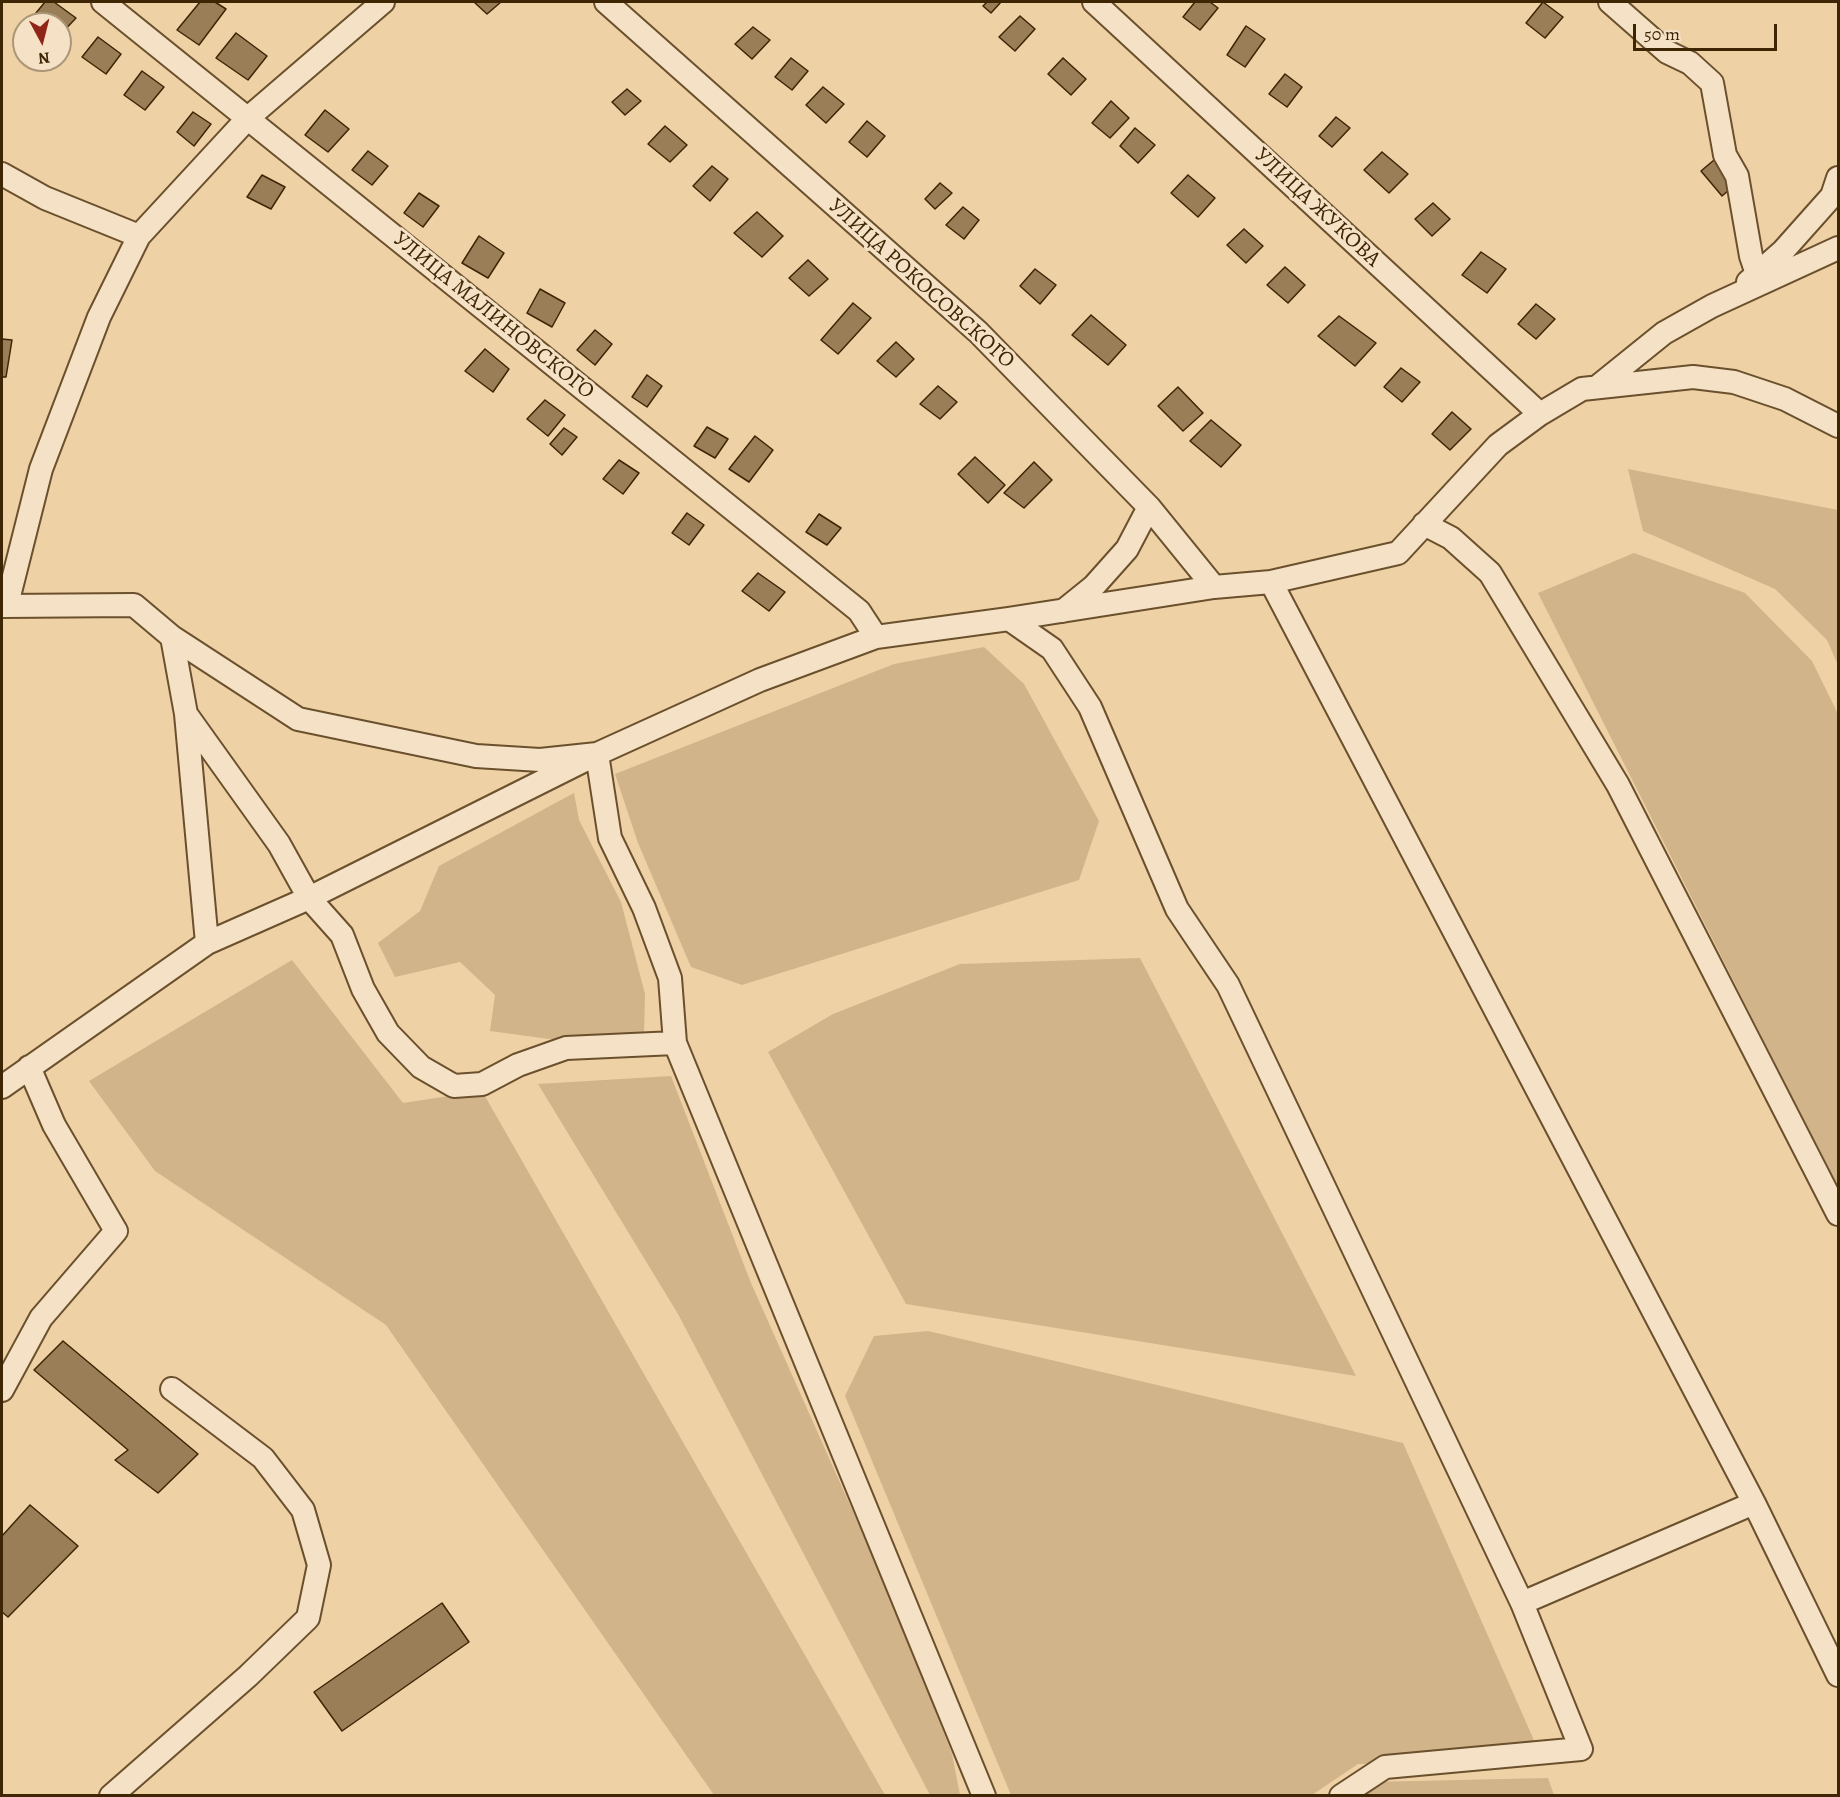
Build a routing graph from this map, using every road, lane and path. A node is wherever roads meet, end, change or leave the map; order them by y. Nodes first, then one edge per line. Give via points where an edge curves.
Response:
1 (103, 2) edge
2 (383, 2) edge
3 (606, 2) edge
4 (1094, 2) edge
5 (1610, 2) edge
6 (248, 118) junction
7 (2, 174) edge
8 (1839, 178) edge
9 (139, 236) junction
10 (1839, 248) edge
11 (1757, 274) junction
12 (1731, 298) junction
13 (1596, 388) junction
14 (1540, 414) junction
15 (1839, 426) edge
16 (1149, 507) junction
17 (1424, 524) junction
18 (1271, 582) junction
19 (1214, 587) junction
20 (4, 605) edge
21 (1063, 611) junction
22 (1009, 619) junction
23 (172, 636) junction
24 (876, 637) junction
25 (186, 714) junction
26 (597, 754) junction
27 (309, 898) junction
28 (207, 943) junction
29 (675, 1043) junction
30 (29, 1067) junction
31 (2, 1087) edge
32 (1839, 1214) edge
33 (172, 1389) dead end
34 (2, 1390) edge
35 (1754, 1503) junction
36 (1522, 1603) junction
37 (1839, 1674) edge
38 (111, 1796) edge
39 (984, 1796) edge
40 (1341, 1796) edge

1 - 6 street, УЛИЦА МАЛИНОВСКОГО
2 - 6 street
3 - 16 street, УЛИЦА РОКОСОВСКОГО via 978,332
4 - 14 street, УЛИЦА ЖУКОВА
5 - 11 street via 1667,52 1690,63 1712,83 1725,155 1737,176
6 - 9 street
6 - 24 street, УЛИЦА МАЛИНОВСКОГО via 859,611
7 - 9 street via 45,198
8 - 11 street via 1832,196
9 - 20 street via 99,317 41,469
10 - 12 street
11 - 12 street
12 - 13 street via 1664,333
13 - 14 street via 1582,390
13 - 15 street via 1693,377 1734,382 1785,399
14 - 17 street via 1498,445
16 - 19 street, УЛИЦА РОКОСОВСКОГО
16 - 21 street via 1127,549 1094,586
17 - 18 street via 1398,553
17 - 32 street via 1451,538 1490,573 1618,785
18 - 19 street
18 - 35 street
19 - 21 street
20 - 23 street via 134,605
21 - 22 street
22 - 24 street
22 - 36 street via 1052,649 1090,707 1177,909 1228,985
23 - 25 street
23 - 26 street via 298,719 476,756 540,760
24 - 26 street via 760,680
25 - 27 street via 279,844
25 - 28 street
26 - 27 street
26 - 29 street via 610,838 644,908 670,978
27 - 28 street
27 - 29 street via 342,935 363,989 388,1033 421,1067 454,1086 482,1084 518,1065 566,1048
28 - 30 street
29 - 39 street
30 - 31 street
30 - 34 street via 54,1125 116,1231 41,1318
33 - 38 street via 263,1458 303,1510 319,1565 308,1618
35 - 36 street
35 - 37 street
36 - 40 street via 1581,1749 1386,1767

